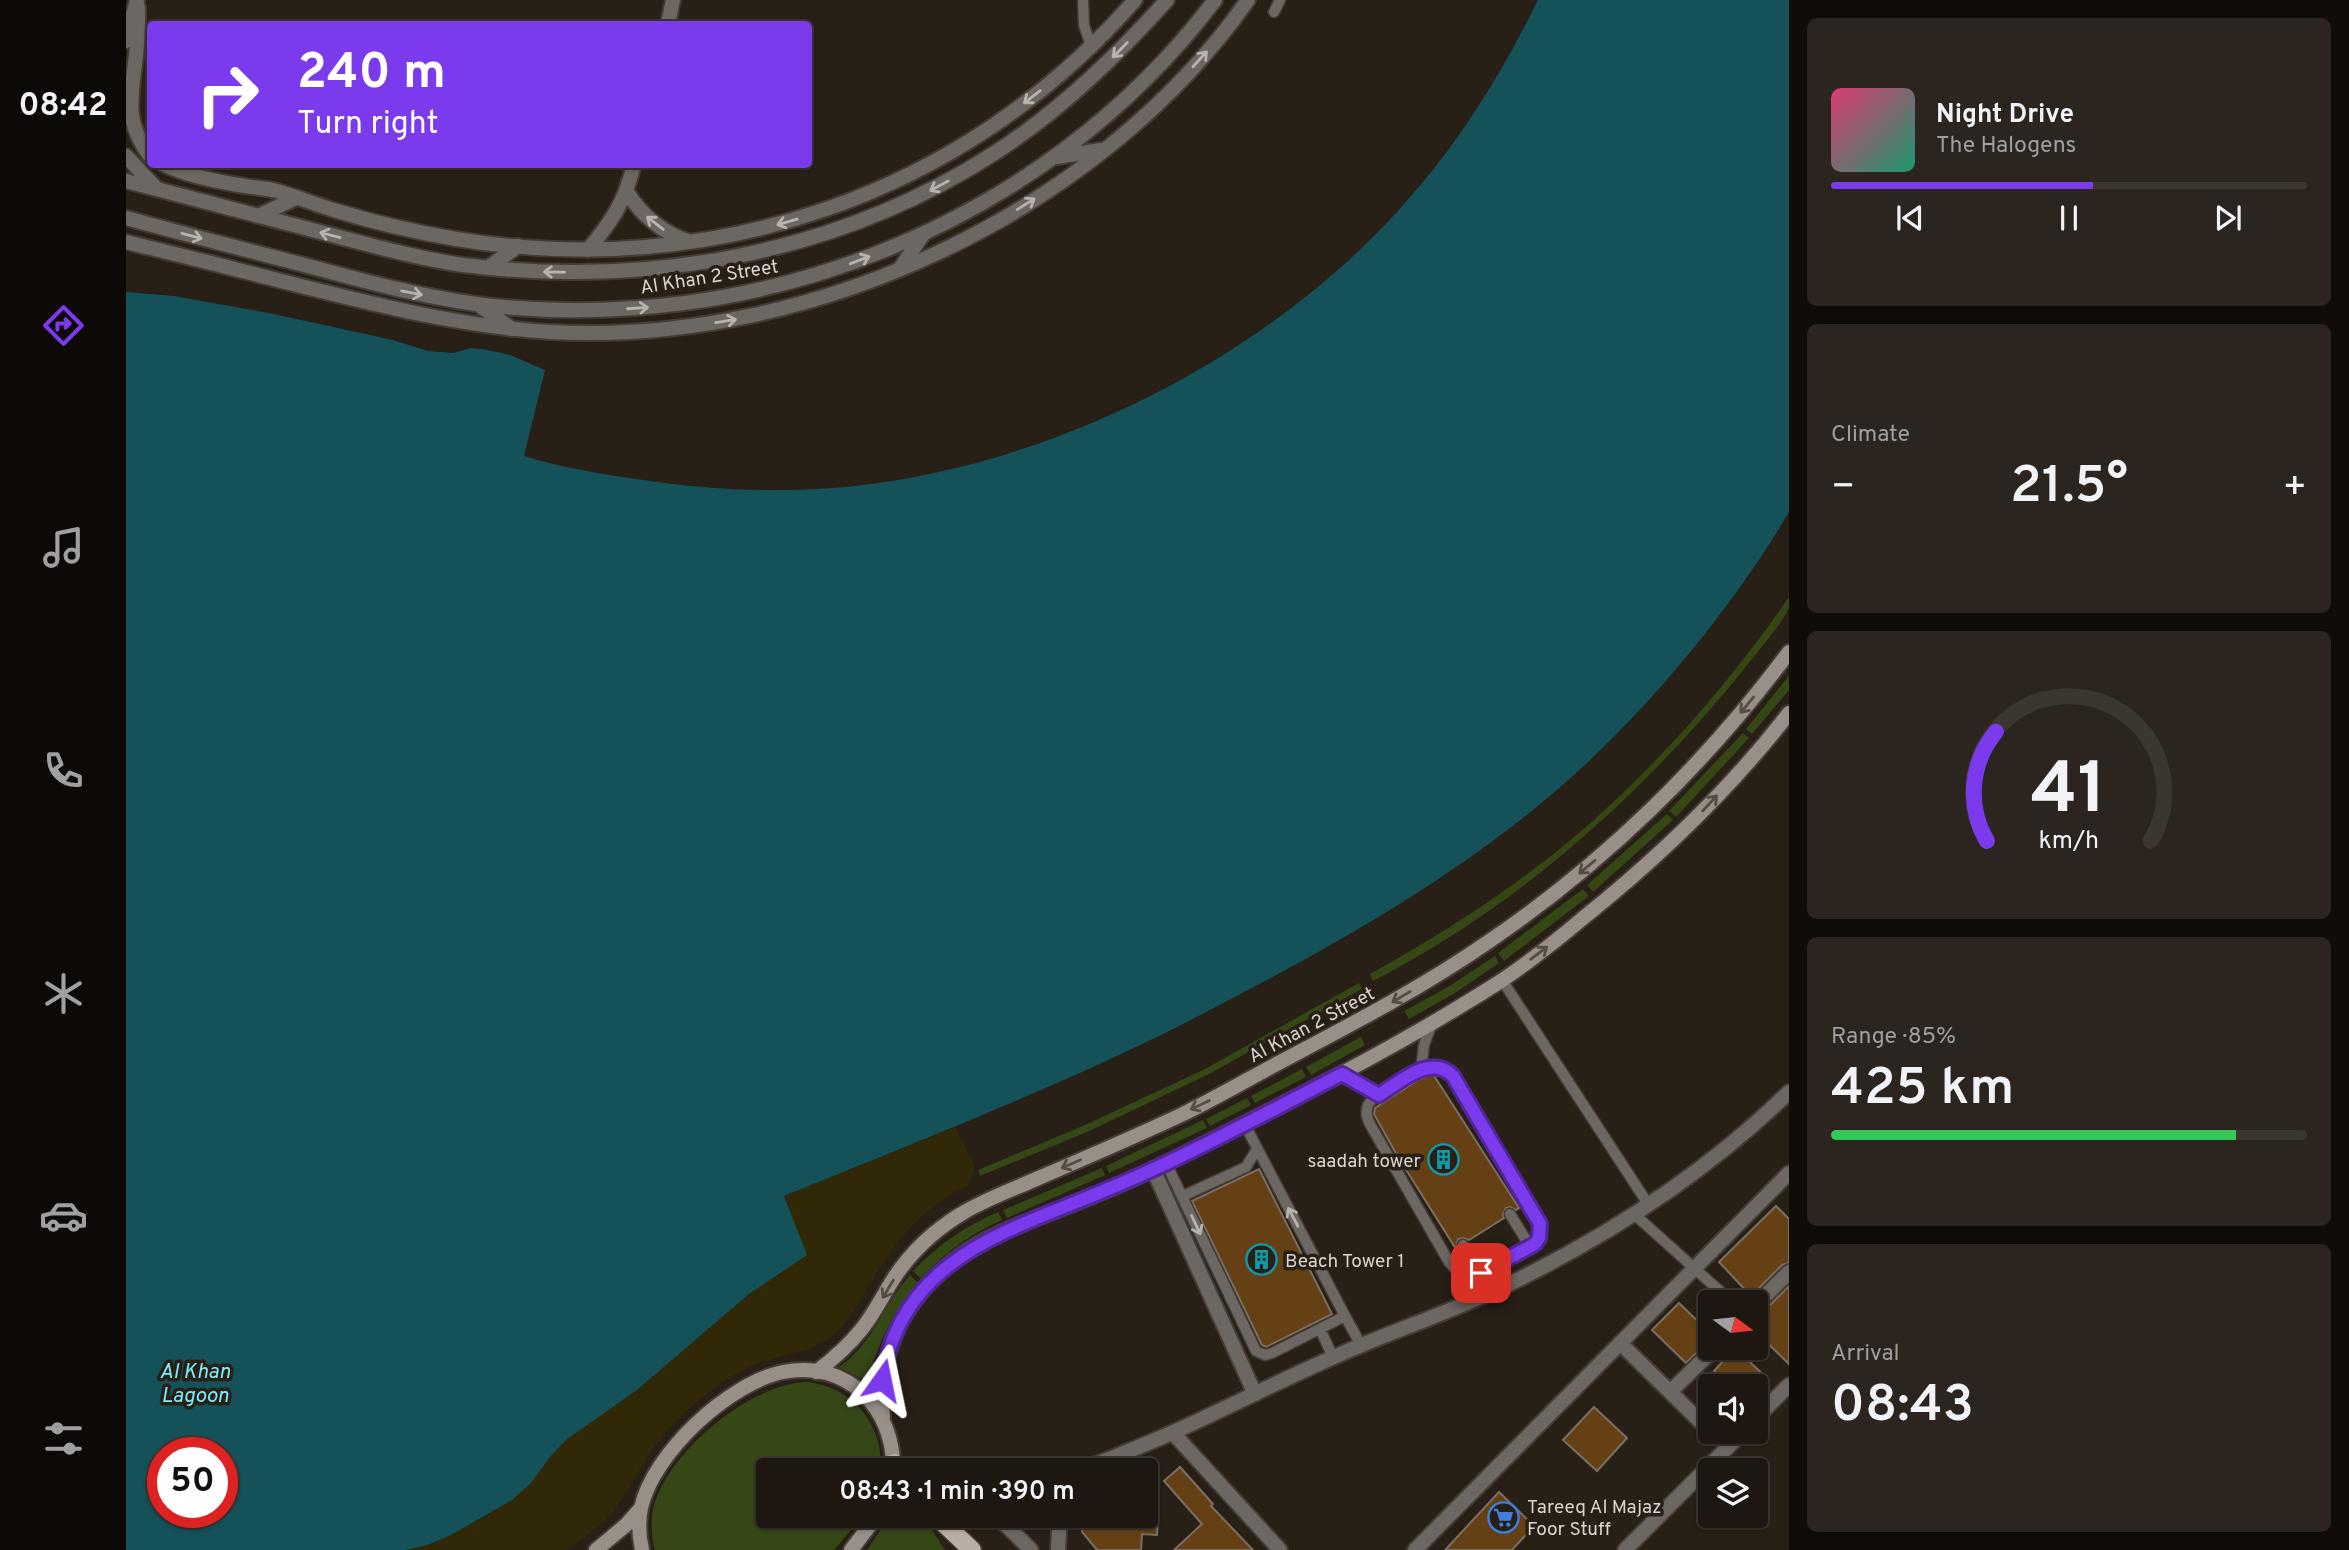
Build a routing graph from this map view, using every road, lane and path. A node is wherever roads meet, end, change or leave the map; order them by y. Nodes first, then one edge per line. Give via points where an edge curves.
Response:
1 (137, 0) edge
2 (673, 0) edge
3 (1083, 0) edge
4 (1135, 0) edge
5 (1167, 0) edge
6 (1215, 0) edge
7 (1248, 0) edge
8 (1280, 0) edge
9 (1275, 12) dead end
10 (669, 21) edge
11 (126, 41) edge
12 (1091, 46) junction
13 (1102, 150) junction
14 (147, 153) edge
15 (126, 156) edge
16 (1054, 158) junction
17 (175, 168) edge
18 (633, 168) edge
19 (126, 181) edge
20 (158, 189) junction
21 (627, 192) junction
22 (296, 198) junction
23 (258, 216) junction
24 (126, 218) edge
25 (923, 234) junction
26 (126, 242) edge
27 (693, 243) junction
28 (518, 246) junction
29 (588, 250) junction
30 (489, 267) junction
31 (900, 270) junction
32 (478, 304) junction
33 (512, 328) junction
34 (1789, 652) edge
35 (1789, 713) edge
36 (1502, 980) junction
37 (1433, 1022) junction
38 (1421, 1070) junction
39 (1342, 1074) junction
40 (1789, 1092) edge
41 (1379, 1095) junction
42 (1244, 1123) junction
43 (1257, 1149) junction
44 (1160, 1166) junction
45 (1789, 1173) edge
46 (1183, 1196) junction
47 (1648, 1204) junction
48 (1510, 1214) dead end
49 (1634, 1214) junction
50 (1462, 1245) dead end
51 (1531, 1248) junction
52 (1694, 1268) junction
53 (1789, 1272) edge
54 (1481, 1273) junction
55 (1719, 1290) edge
56 (1768, 1293) edge
57 (1345, 1316) junction
58 (1320, 1329) junction
59 (1620, 1343) junction
60 (1361, 1345) junction
61 (1333, 1357) junction
62 (1702, 1360) edge
63 (816, 1372) junction
64 (1789, 1385) edge
65 (1670, 1392) junction
66 (1255, 1394) junction
67 (1768, 1406) edge
68 (883, 1417) junction
69 (1698, 1419) edge
70 (1173, 1433) junction
71 (1723, 1444) edge
72 (1731, 1444) edge
73 (1727, 1448) junction
74 (894, 1458) edge
75 (1112, 1458) edge
76 (641, 1508) junction
77 (868, 1528) edge
78 (944, 1528) edge
79 (949, 1528) edge
80 (1009, 1528) edge
81 (1059, 1528) edge
82 (596, 1550) edge
83 (642, 1550) edge
84 (851, 1550) edge
85 (959, 1550) edge
86 (972, 1550) edge
87 (1031, 1550) edge
88 (1058, 1550) edge
89 (1280, 1550) edge
90 (1415, 1550) edge
91 (1625, 1550) edge

1 - 11 street
1 - 14 street via 128,112 137,141
2 - 10 street
3 - 12 lane
4 - 12 street
5 -> 30 street, Al Khan 2 Street via 1090,80 1027,131 959,175 874,216 777,248 669,267 575,272
6 - 16 street, Al Khan 2 Street via 1149,76
13 -> 7 street via 1188,72
8 - 9 lane
12 -> 27 street via 1012,113 903,177 795,219
13 - 16 street
31 -> 13 street via 1013,212
15 - 20 street
16 - 25 street, Al Khan 2 Street
17 - 22 street
18 - 21 street
19 - 20 street, Al Khan 2 Street
20 - 23 street, Al Khan 2 Street
27 -> 21 street via 654,224
21 - 29 street
22 - 23 street
22 - 28 street via 398,228
30 -> 23 street, Al Khan 2 Street via 401,253
24 -> 32 street, Al Khan 2 Street via 400,290
25 - 31 street
32 -> 25 street, Al Khan 2 Street via 600,310 703,300 807,278
26 - 33 street via 384,307
27 - 29 street
28 - 29 street
28 - 30 street
33 -> 31 street via 600,333 701,325 812,301
32 - 33 street
34 -> 63 main road, Al Khan 2 Street via 1670,789 1609,848 1538,906 1381,1009 1211,1100 962,1213 917,1250 860,1331
36 -> 35 main road via 1664,851
36 - 37 main road
36 - 47 lane
37 - 38 lane
37 - 39 main road
38 - 41 lane
38 - 51 lane via 1441,1067 1453,1076 1538,1219 1539,1238
39 - 41 lane
39 - 42 main road
40 - 47 street via 1735,1140
41 - 54 lane via 1371,1100 1366,1113 1377,1137 1452,1267 1468,1276
42 - 43 lane
42 - 44 main road
43 - 46 lane via 1245,1167
57 -> 43 lane
44 - 46 lane
44 - 66 street
44 - 68 main road via 990,1238 943,1269 902,1317 890,1345 882,1380
45 - 52 street
46 -> 58 lane via 1256,1351 1269,1354
47 - 49 street
48 - 51 lane
49 - 52 lane
49 - 60 street via 1500,1289
50 - 54 lane
51 - 54 lane
52 - 55 lane
52 - 59 street
53 - 56 street
57 - 58 lane
57 - 60 lane
58 - 61 lane
59 - 65 street
59 - 90 street
60 - 61 street
61 - 66 street
62 - 65 street
63 - 68 main road via 860,1390
63 - 76 main road via 794,1370 768,1376 717,1407 662,1463
64 - 67 street
65 - 69 street
66 - 70 street
68 - 74 main road
70 - 75 street
70 - 89 street
71 - 73 street
72 - 73 street
73 - 91 street
76 - 82 main road
76 - 83 main road
77 - 84 main road
78 - 85 main road
79 - 86 main road
80 - 87 street
81 - 88 street

